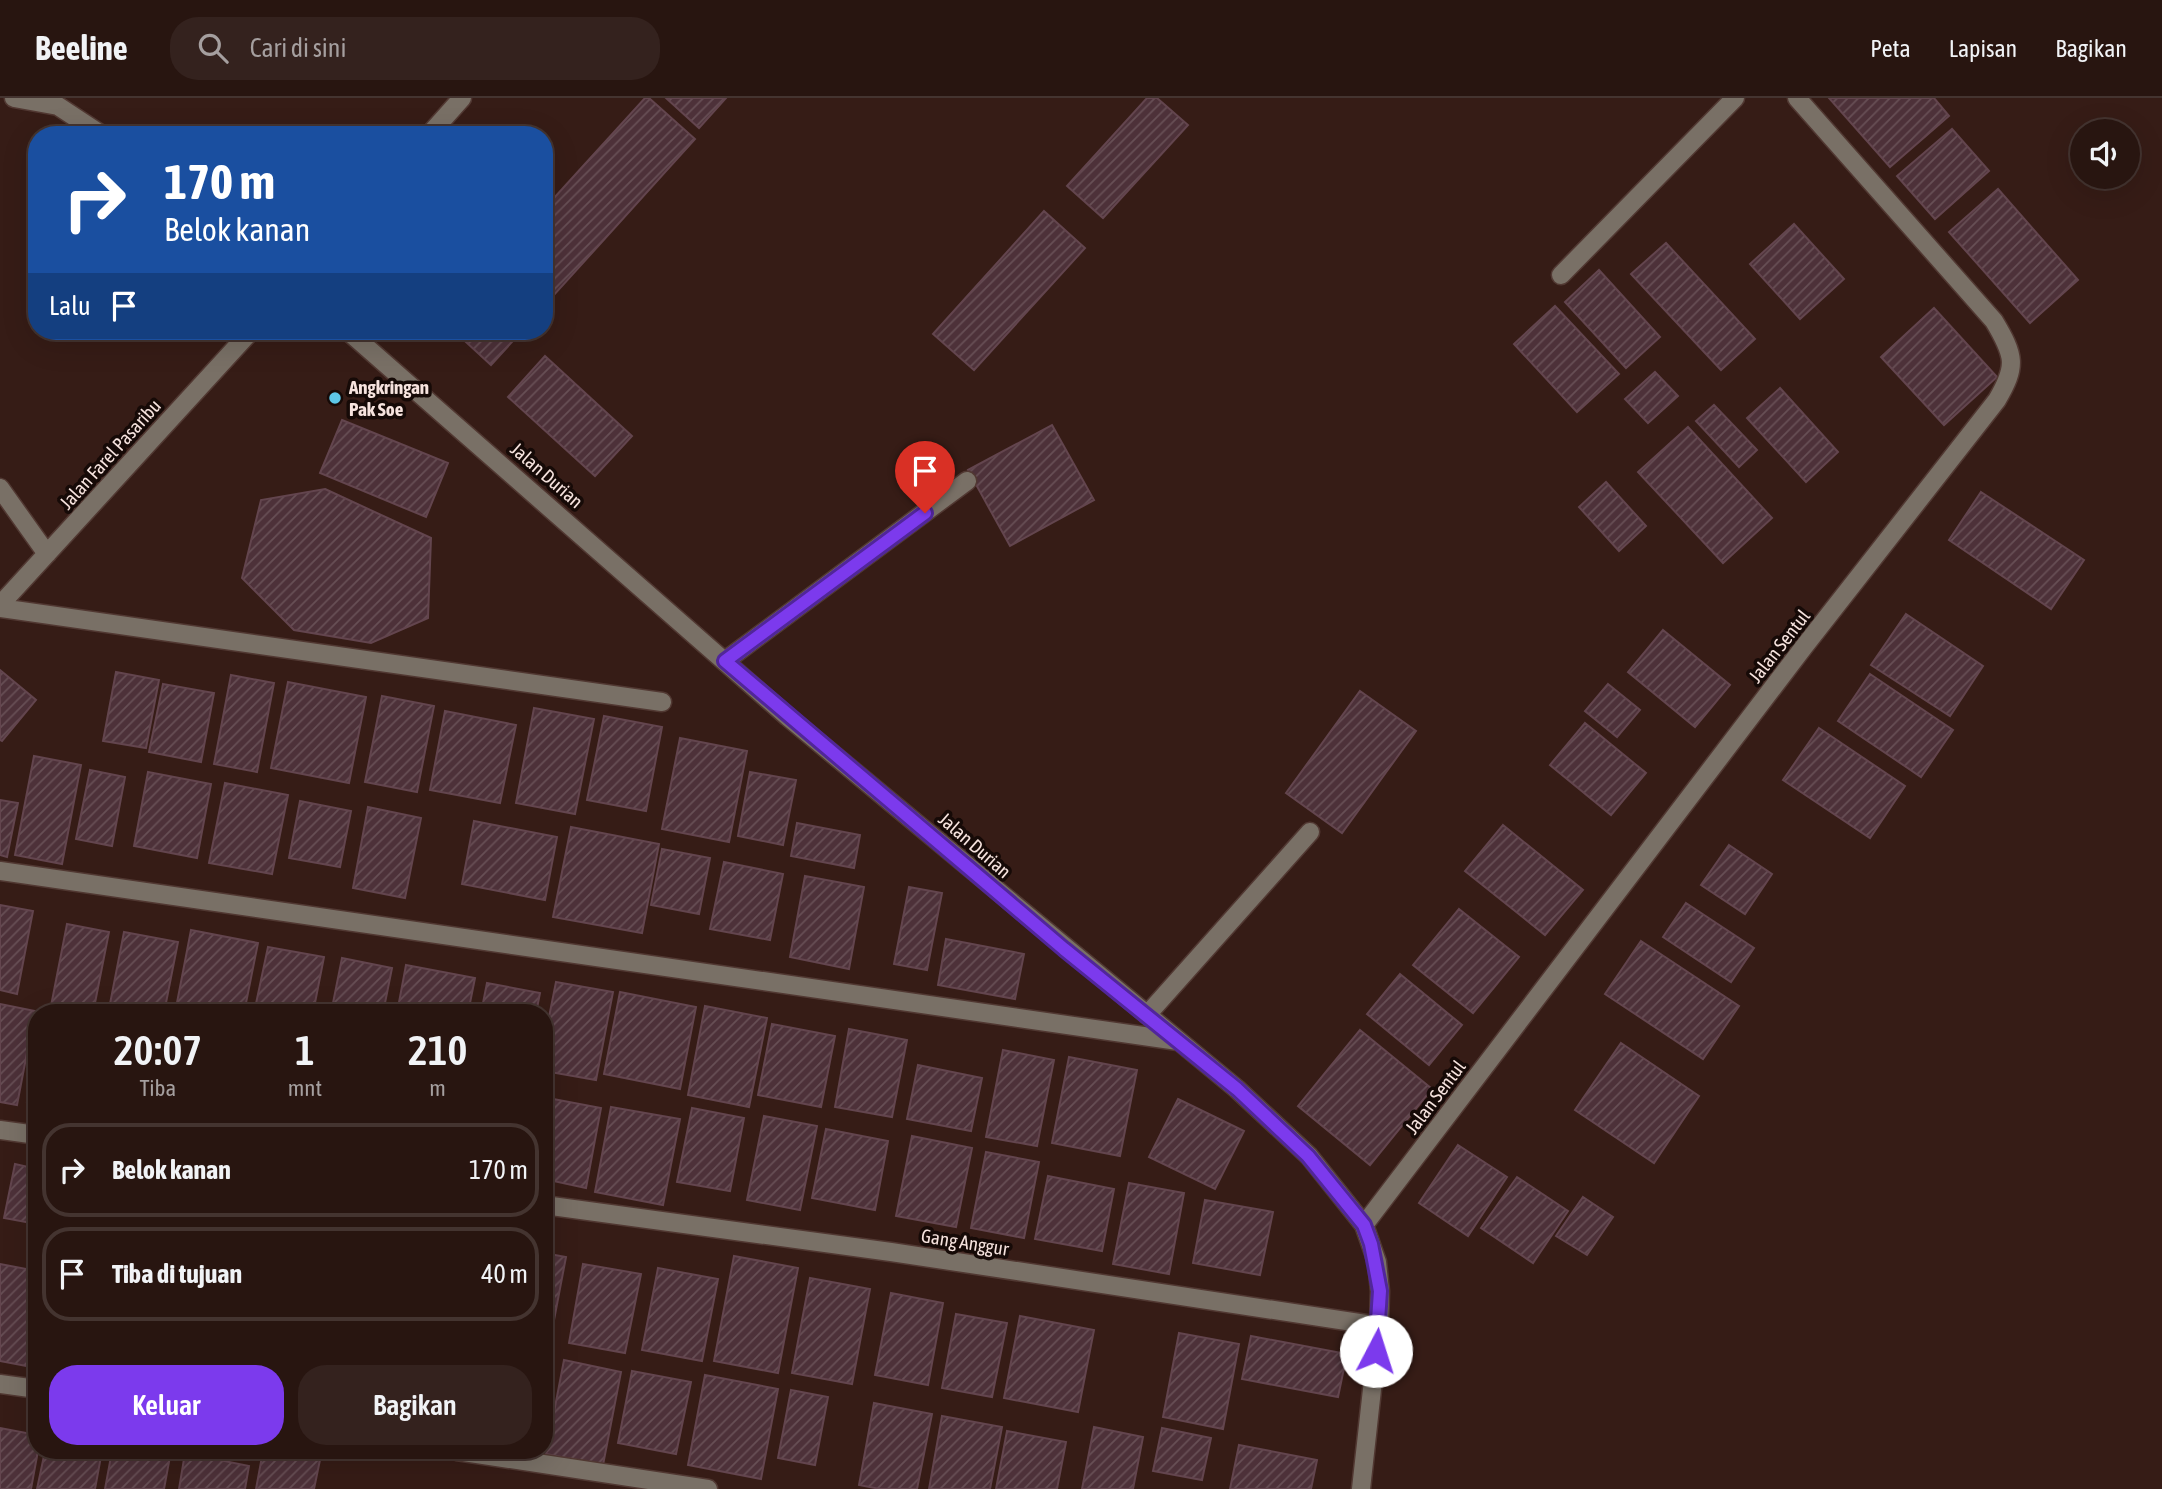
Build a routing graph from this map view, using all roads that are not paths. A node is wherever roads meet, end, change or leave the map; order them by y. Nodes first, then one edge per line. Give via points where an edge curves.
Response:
1 (14, 98) edge
2 (462, 98) edge
3 (1735, 98) edge
4 (1797, 98) edge
5 (88, 126) edge
6 (437, 126) edge
7 (1561, 275) dead end
8 (243, 340) edge
9 (358, 340) edge
10 (967, 481) dead end
11 (0, 488) edge
12 (47, 554) junction
13 (0, 606) edge
14 (725, 661) junction
15 (662, 702) dead end
16 (1310, 832) dead end
17 (0, 871) edge
18 (1147, 1016) junction
19 (1178, 1041) junction
20 (0, 1130) edge
21 (28, 1134) edge
22 (553, 1206) edge
23 (1364, 1225) junction
24 (1379, 1326) junction
25 (0, 1384) edge
26 (28, 1388) edge
27 (510, 1459) edge
28 (708, 1489) edge
29 (1361, 1489) edge

1 - 5 street via 58,106
2 - 6 street
3 - 7 street
4 - 23 street, Jalan Sentul via 1994,321 2007,346 2012,375
8 - 12 street, Jalan Farel Pasaribu
9 - 14 street, Jalan Durian
10 - 14 street
11 - 12 street
12 - 13 street, Jalan Farel Pasaribu
13 - 15 street
14 - 18 street, Jalan Durian
16 - 18 street
17 - 19 street
18 - 19 street, Jalan Durian
19 - 23 street, Jalan Durian via 1308,1156
20 - 21 street
22 - 24 street, Gang Anggur
23 - 24 street, Jalan Durian via 1377,1262
24 - 29 street, Jalan Durian
25 - 26 street
27 - 28 street

